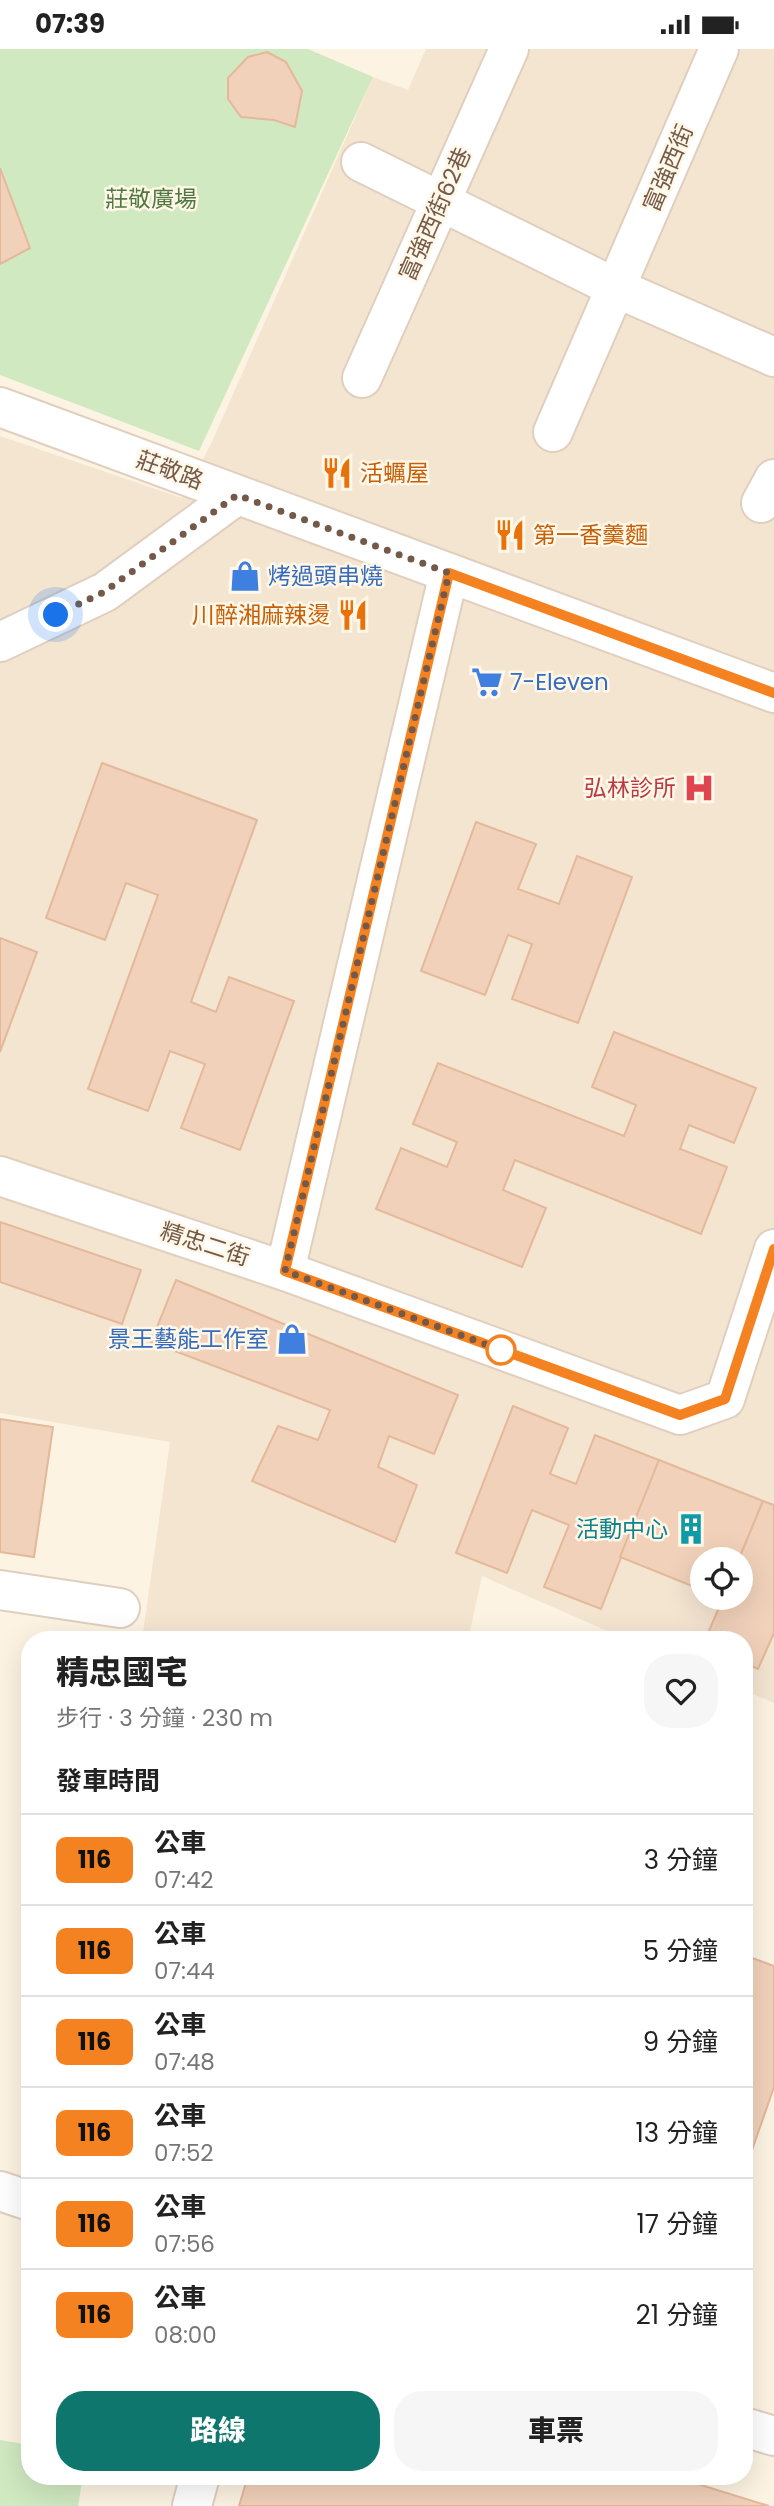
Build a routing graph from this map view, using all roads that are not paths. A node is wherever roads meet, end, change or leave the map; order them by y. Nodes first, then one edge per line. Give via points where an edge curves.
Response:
1 (509, 49) edge
2 (719, 49) edge
3 (361, 162) dead end
4 (440, 202) junction
5 (616, 288) junction
6 (774, 357) edge
7 (362, 378) dead end
8 (0, 407) edge
9 (553, 432) dead end
10 (237, 495) junction
11 (449, 573) junction
12 (0, 642) edge
13 (774, 693) edge
14 (0, 1176) edge
15 (774, 1249) edge
16 (285, 1271) junction
17 (0, 1590) edge
18 (120, 1608) dead end
19 (0, 2191) edge
20 (21, 2198) edge
21 (753, 2430) edge
22 (774, 2436) edge
23 (198, 2485) edge
24 (192, 2506) edge

1 - 4 street, 富強西街62巷
2 - 5 street, 富強西街
3 - 4 street
4 - 5 street
4 - 7 street, 富強西街62巷
5 - 6 street
5 - 9 street, 富強西街
8 - 10 street, 莊敬路
10 - 11 street, 莊敬路
10 - 12 street via 104,592
11 - 13 street, 莊敬路
11 - 16 street
14 - 16 street, 精忠二街
15 - 16 street, 精忠二街 via 725,1399 680,1415
17 - 18 street
19 - 20 street
21 - 22 street
23 - 24 street

